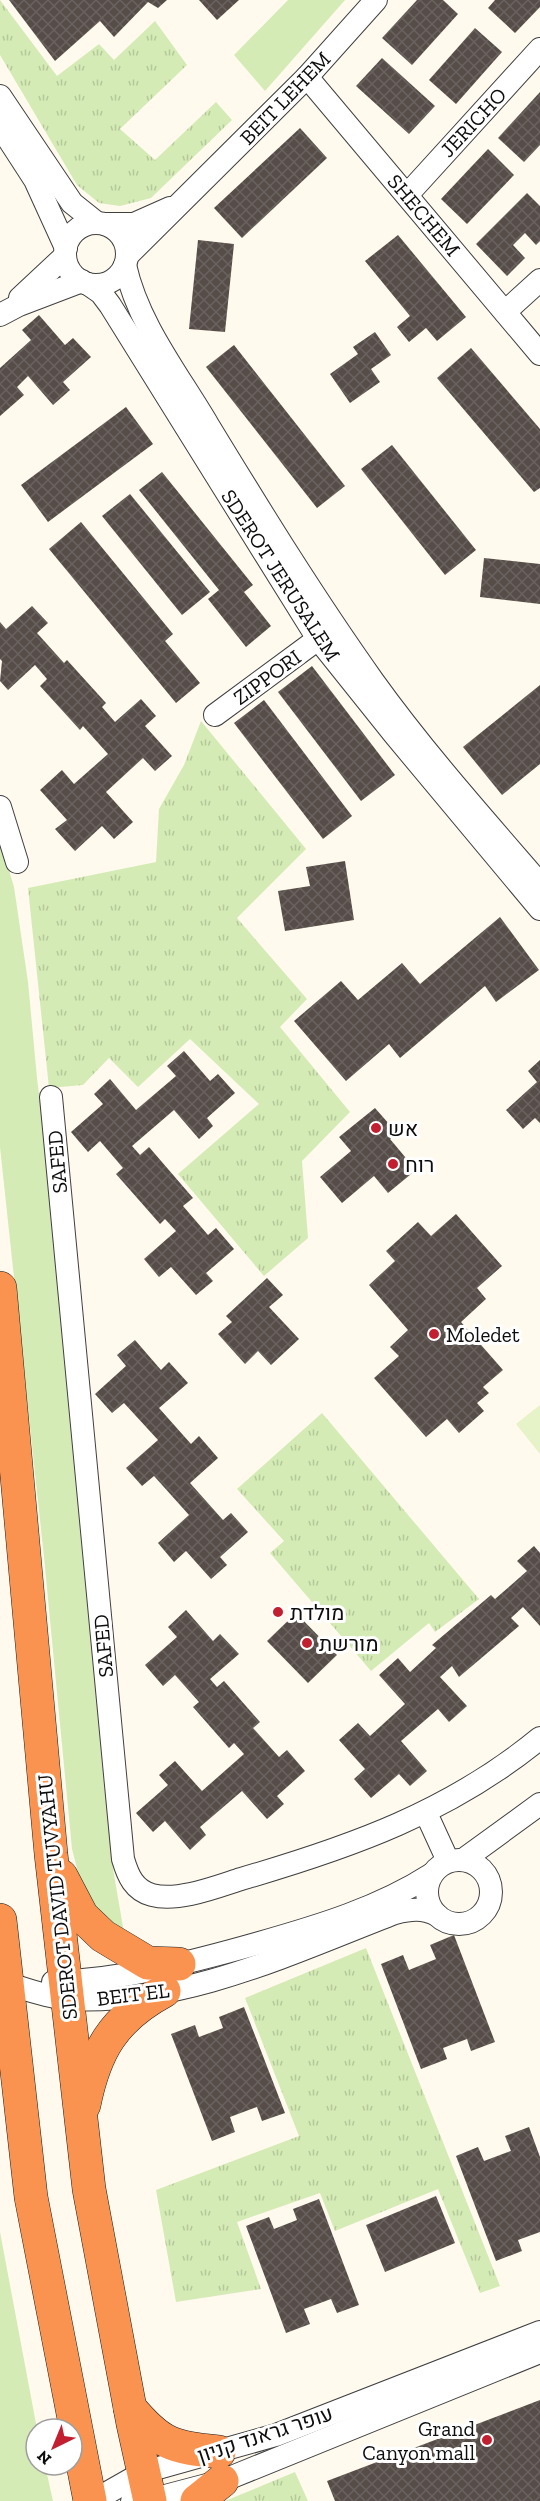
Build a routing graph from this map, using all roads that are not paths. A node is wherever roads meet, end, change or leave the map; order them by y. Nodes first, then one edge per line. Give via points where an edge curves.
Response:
1 (376, 0) edge
2 (538, 55) edge
3 (307, 77) junction
4 (0, 96) edge
5 (0, 126) edge
6 (191, 194) junction
7 (407, 195) junction
8 (101, 223) junction
9 (66, 252) junction
10 (126, 261) junction
11 (540, 280) edge
12 (85, 282) junction
13 (505, 312) junction
14 (0, 315) edge
15 (540, 354) edge
16 (318, 639) junction
17 (215, 715) dead end
18 (0, 807) edge
19 (17, 862) dead end
20 (540, 884) edge
21 (540, 909) edge
22 (51, 1097) dead end
23 (0, 1288) edge
24 (540, 1738) edge
25 (540, 1804) edge
26 (426, 1813) junction
27 (540, 1820) edge
28 (51, 1854) junction
29 (448, 1865) junction
30 (484, 1872) junction
31 (437, 1915) junction
32 (0, 1920) edge
33 (171, 1978) junction
34 (7, 1984) junction
35 (66, 1991) junction
36 (81, 2121) junction
37 (540, 2332) edge
38 (540, 2352) edge
39 (130, 2408) junction
40 (213, 2478) edge
41 (144, 2494) edge
42 (91, 2501) edge

1 - 3 street, BEIT LEHEM
2 - 7 street, JERICHO
3 - 6 street, BEIT LEHEM
3 - 7 street, SHECHEM
4 - 8 street via 72,203
5 - 9 street via 35,180
6 - 8 street, BEIT LEHEM via 134,224
6 - 10 street, BEIT LEHEM
7 - 13 street, SHECHEM
8 - 9 street via 80,227 69,239
8 - 10 street via 113,227 124,240
9 - 12 street via 71,271
9 - 14 street
10 - 12 street via 114,279 97,285
10 - 20 street, SDEROT JERUSALEM via 129,284 143,317 270,527 329,616 421,742
11 - 13 street
12 - 14 street
12 - 16 street, SDEROT JERUSALEM via 110,305
13 - 15 street, SHECHEM
16 - 17 street, ZIPPORI
16 - 21 street, SDEROT JERUSALEM
18 - 19 street
22 - 26 street, SAFED via 123,1859 128,1878 152,1895 169,1898 296,1863
23 - 28 highway, SDEROT DAVID TUVYAHU
24 - 26 street, SAFED via 461,1795
25 - 29 street, BEIT EL
26 - 29 street
27 - 30 street via 498,1851
28 - 33 highway via 82,1916 103,1936
28 - 35 highway, SDEROT DAVID TUVYAHU
29 - 30 street via 477,1865
29 - 31 street via 427,1893
29 - 33 street, BEIT EL via 368,1908
30 - 31 street via 491,1896 486,1910 465,1923 455,1924
31 - 33 street, BEIT EL via 413,1909 395,1913 252,1970 205,1983
32 - 34 highway
33 - 35 street, BEIT EL
33 - 35 street, BEIT EL via 115,1999
33 - 36 highway via 113,2031 89,2080
34 - 35 street, BEIT EL
34 - 42 highway via 31,2197
35 - 36 highway, SDEROT DAVID TUVYAHU
36 - 39 highway, SDEROT DAVID TUVYAHU via 89,2189
37 - 40 street, עופר גראנד קניון via 276,2435
38 - 40 street, עופר גראנד קניון
39 - 40 highway via 150,2432 182,2448
39 - 41 highway, SDEROT DAVID TUVYAHU
40 - 41 street, עופר גראנד קניון
41 - 42 street, עופר גראנד קניון

